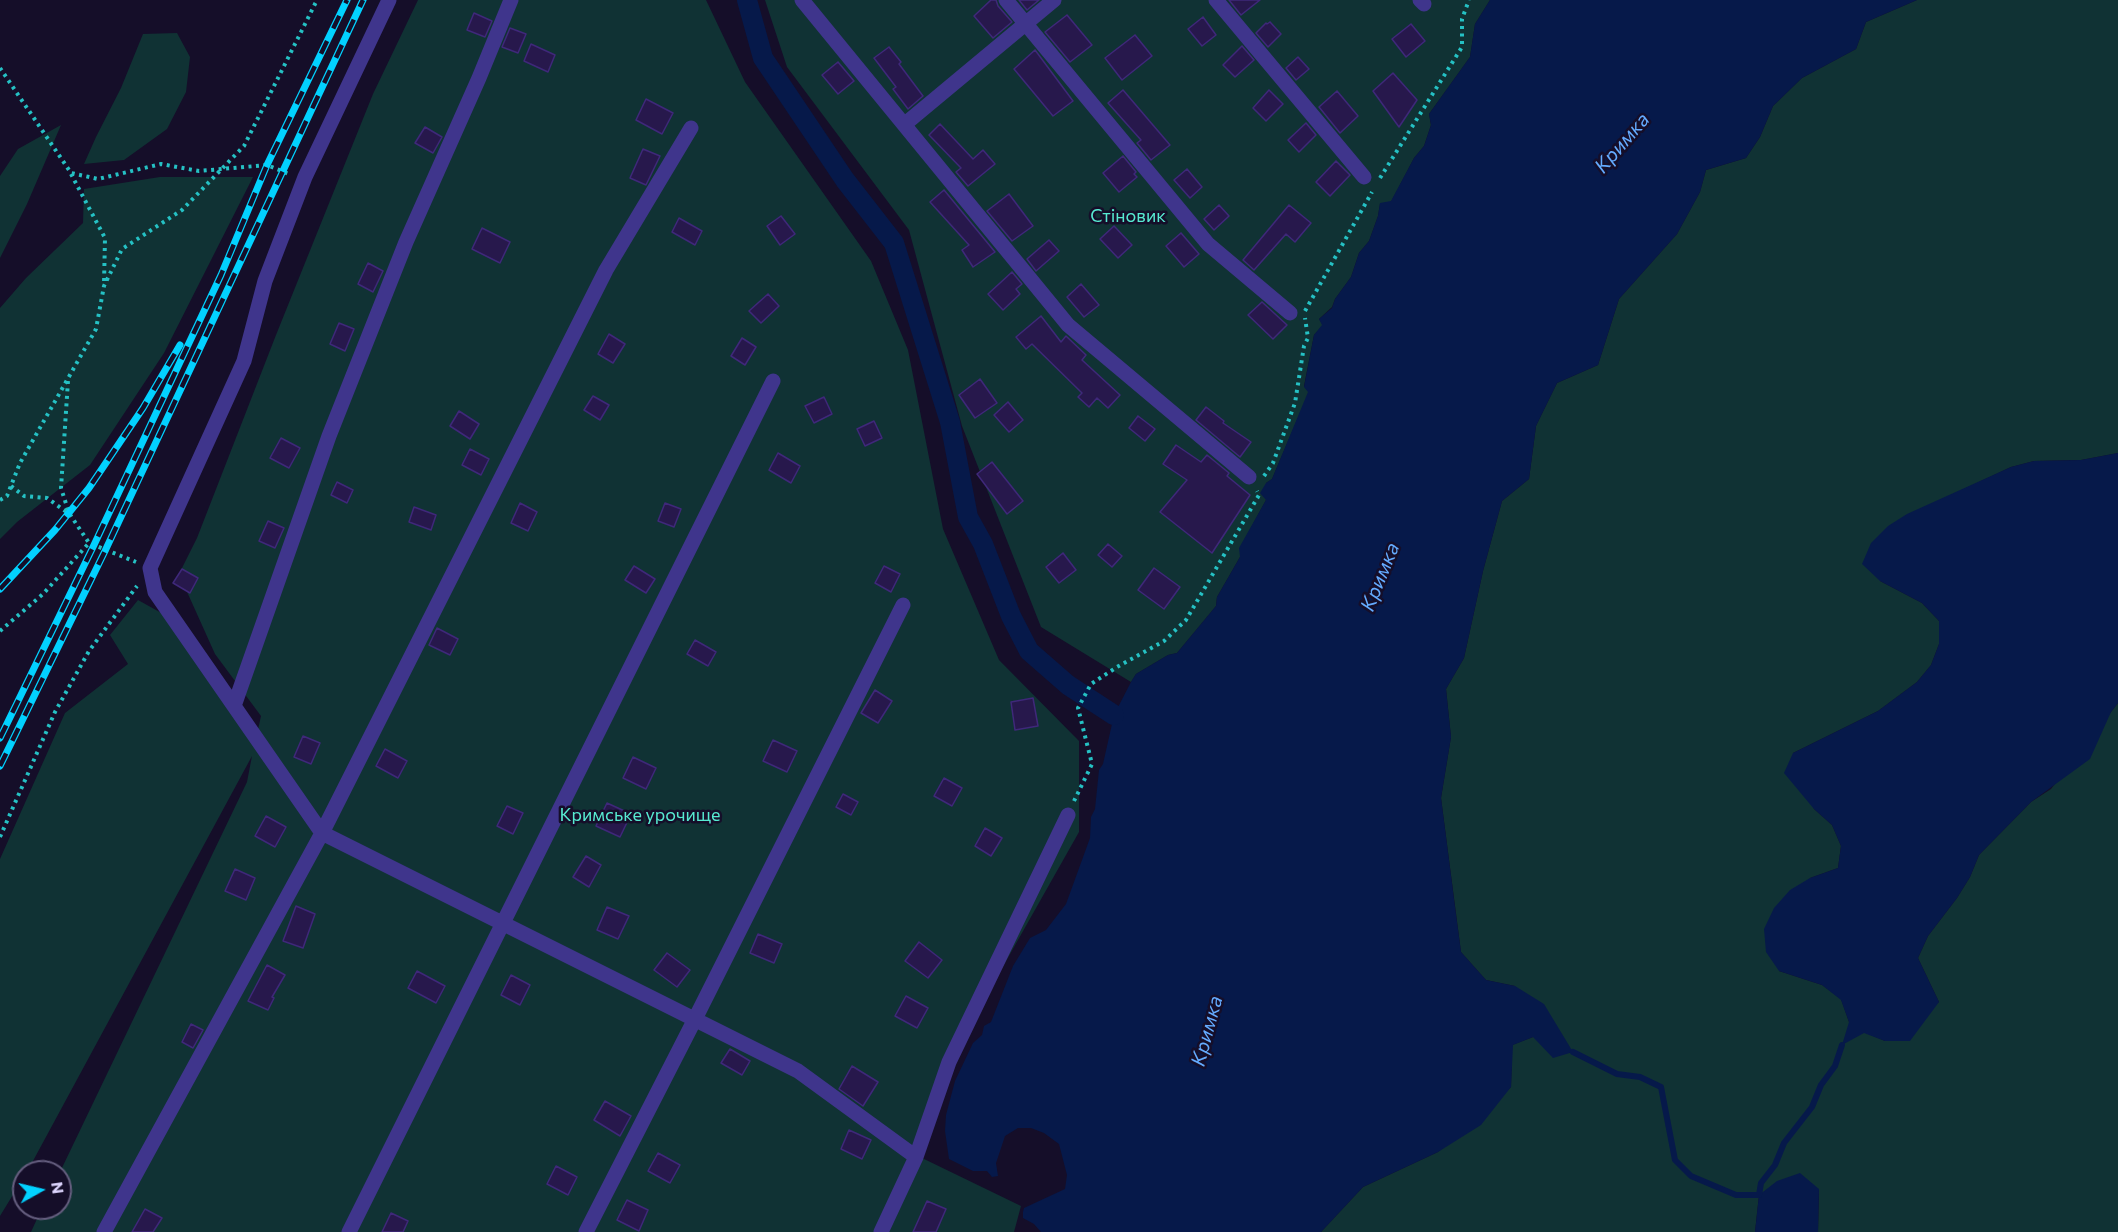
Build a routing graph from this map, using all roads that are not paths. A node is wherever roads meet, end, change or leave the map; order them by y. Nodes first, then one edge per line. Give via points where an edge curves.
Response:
1 (389, 0) edge
2 (511, 0) edge
3 (802, 0) edge
4 (1006, 0) edge
5 (1054, 0) edge
6 (1216, 0) edge
7 (1026, 24) junction
8 (905, 124) junction
9 (691, 128) dead end
10 (1369, 183) road end
11 (1290, 313) dead end
12 (773, 381) dead end
13 (1255, 479) road end
14 (903, 605) dead end
15 (234, 706) junction
16 (1068, 815) road end
17 (322, 833) junction
18 (504, 922) junction
19 (695, 1019) junction
20 (916, 1157) junction
21 (104, 1232) edge
22 (349, 1232) edge
23 (586, 1232) edge
24 (881, 1232) edge

1 - 15 lane via 305,177 265,281 244,361 150,568 155,592
2 - 15 lane via 406,242 328,436
3 - 8 lane
4 - 7 lane
5 - 7 lane
6 - 10 lane
7 - 8 lane
7 - 11 lane via 1208,244
8 - 13 lane via 1068,325
9 - 17 lane via 606,270
12 - 18 lane
14 - 19 lane
15 - 17 lane
16 - 20 lane via 950,1062
17 - 18 lane
17 - 21 lane
18 - 19 lane
18 - 22 lane
19 - 20 lane via 798,1071
19 - 23 lane
20 - 24 lane

